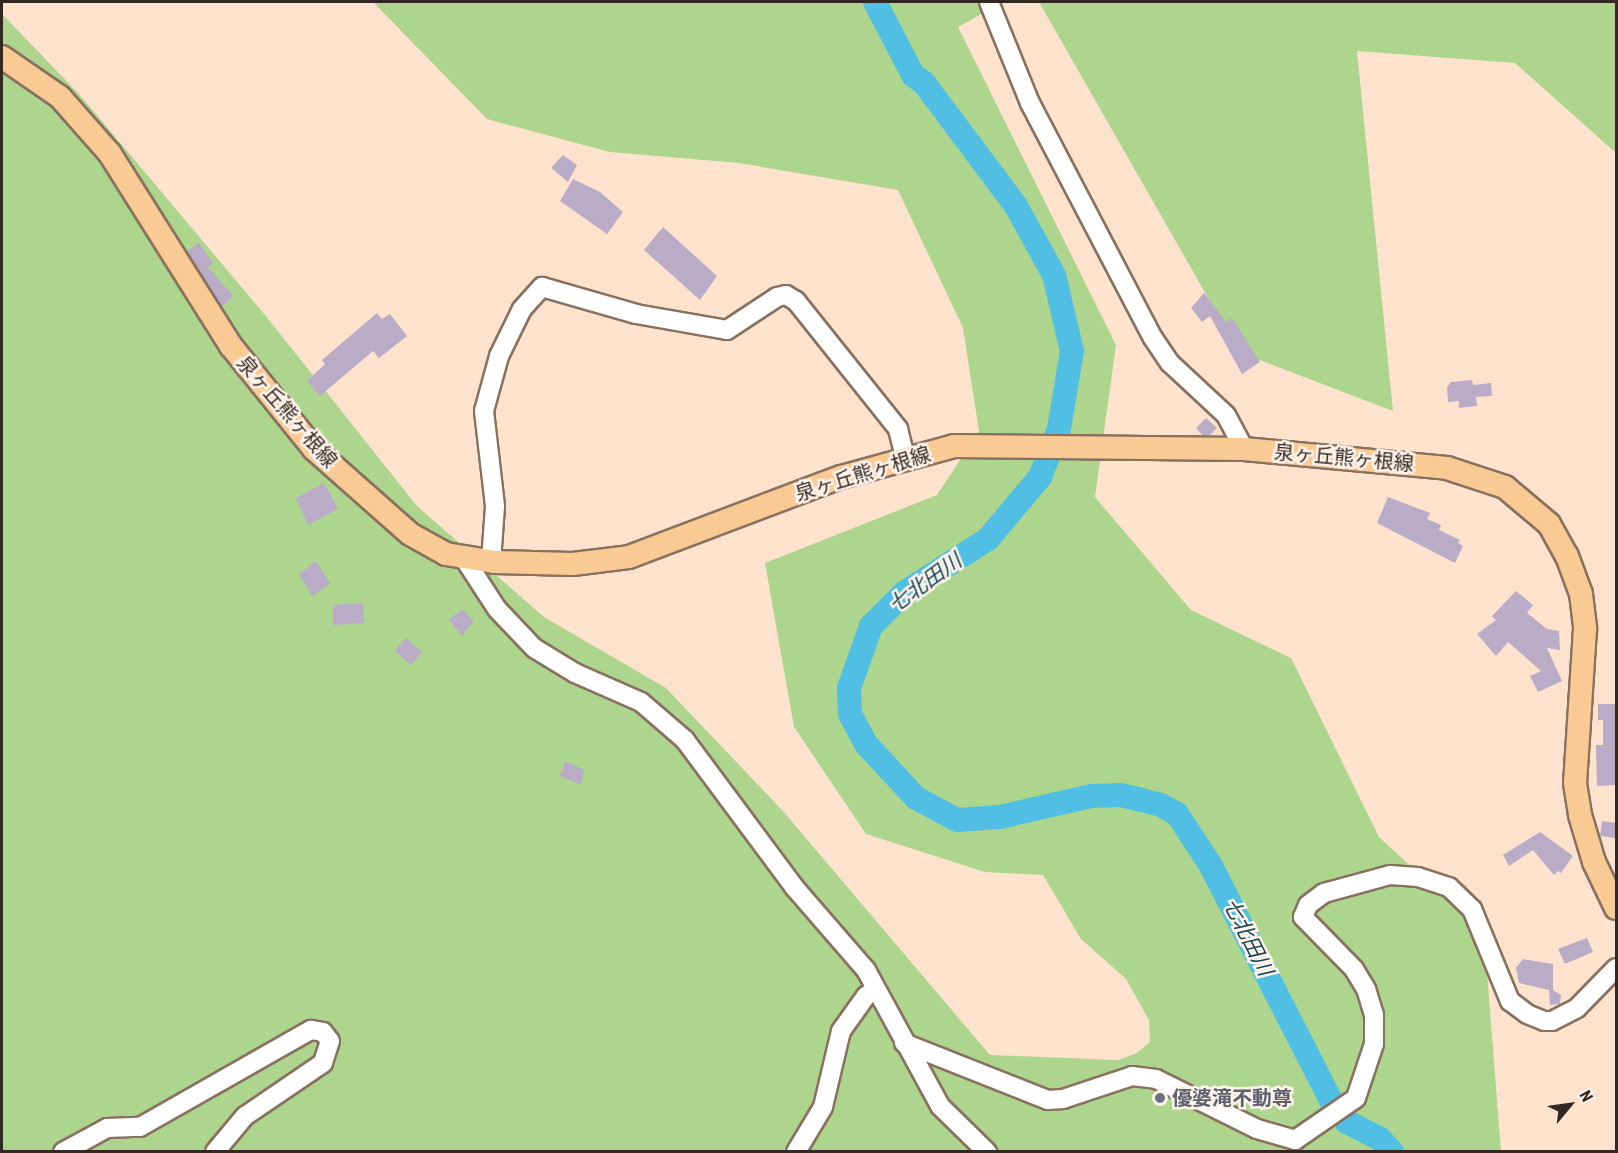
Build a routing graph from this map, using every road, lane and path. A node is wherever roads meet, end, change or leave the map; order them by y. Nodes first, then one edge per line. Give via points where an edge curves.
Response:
1 (989, 2) edge
2 (2, 57) edge
3 (1244, 449) junction
4 (905, 458) junction
5 (462, 555) junction
6 (491, 561) junction
7 (1617, 908) edge
8 (1617, 968) edge
9 (876, 989) junction
10 (904, 1043) junction
11 (63, 1152) edge
12 (215, 1152) edge
13 (796, 1152) edge
14 (987, 1152) edge

1 - 3 street via 1030,104 1153,338 1170,363 1226,415
2 - 5 main road, 泉ヶ丘熊ヶ根線 via 60,97 110,154 231,346 314,449 410,534 446,554
3 - 4 main road, 泉ヶ丘熊ヶ根線 via 954,446
3 - 7 main road, 泉ヶ丘熊ヶ根線 via 1447,468 1505,487 1549,524 1571,563 1581,594 1585,630 1574,749 1580,815 1594,862
4 - 6 main road, 泉ヶ丘熊ヶ根線 via 800,492 629,557 573,564
4 - 6 street via 898,429 796,301 786,295 727,330 636,314 542,287 522,309 499,356 484,411 495,506
5 - 6 main road, 泉ヶ丘熊ヶ根線
5 - 9 street via 497,609 534,648 575,673 641,702 678,732 730,796 805,902 858,959
8 - 10 street via 1577,1008 1544,1021 1510,1001 1472,909 1449,887 1418,877 1389,875 1324,893 1308,905 1303,917 1359,976 1374,1015 1372,1055 1356,1098 1295,1140 1282,1138 1177,1087 1144,1076 1048,1100
9 - 10 street
9 - 13 street via 866,996 841,1032 823,1107
10 - 14 street via 940,1106
11 - 12 street via 107,1128 140,1127 311,1030 324,1032 330,1041 323,1063 245,1116

